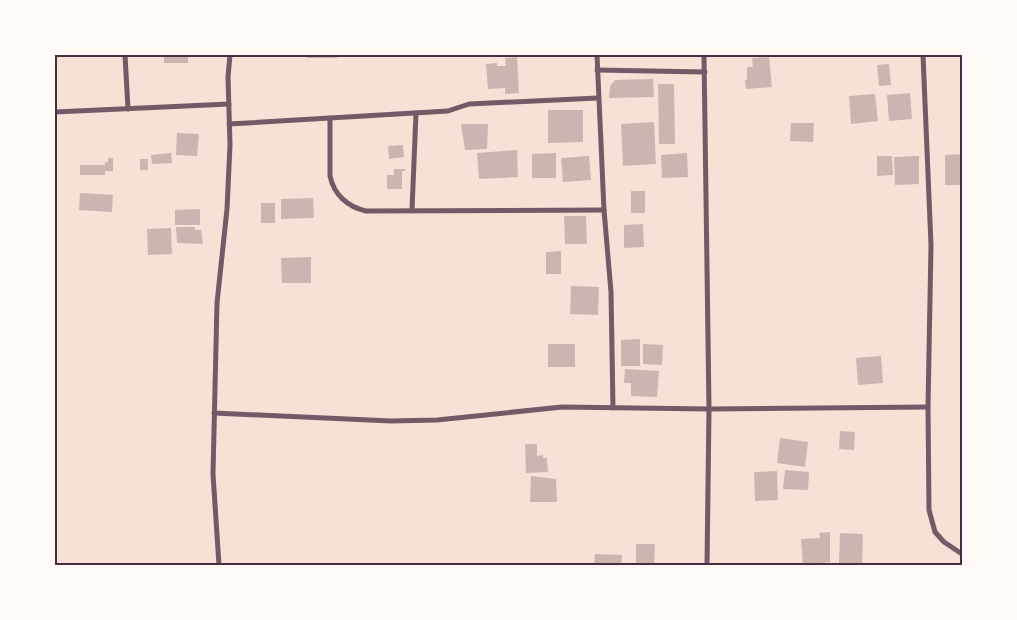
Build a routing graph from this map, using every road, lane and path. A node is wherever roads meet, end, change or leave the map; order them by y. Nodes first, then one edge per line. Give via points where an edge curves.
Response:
1 (125, 55) edge
2 (230, 55) edge
3 (597, 55) edge
4 (704, 55) edge
5 (924, 55) edge
6 (597, 70) junction
7 (705, 72) junction
8 (598, 98) junction
9 (229, 104) junction
10 (128, 109) junction
11 (55, 112) edge
12 (416, 113) junction
13 (330, 118) junction
14 (229, 124) junction
15 (412, 210) junction
16 (604, 210) junction
17 (928, 407) junction
18 (613, 408) junction
19 (709, 409) junction
20 (214, 413) junction
21 (962, 554) edge
22 (219, 565) edge
23 (707, 565) edge

1 - 10 street
2 - 9 street
3 - 6 street
4 - 7 street
5 - 17 street via 931,245
6 - 7 street
6 - 8 street
7 - 19 street
8 - 12 street via 469,104 448,111
8 - 16 street
9 - 10 street
9 - 14 street
10 - 11 street
12 - 13 street
12 - 15 street
13 - 14 street
13 - 15 street via 330,176 338,194 357,209 366,211
14 - 20 street via 227,209 217,303
15 - 16 street
16 - 18 street via 611,292
17 - 19 street
17 - 21 street via 931,522 944,542
18 - 19 street
18 - 20 street via 541,408 437,420 390,421
19 - 23 street
20 - 22 street via 213,474

